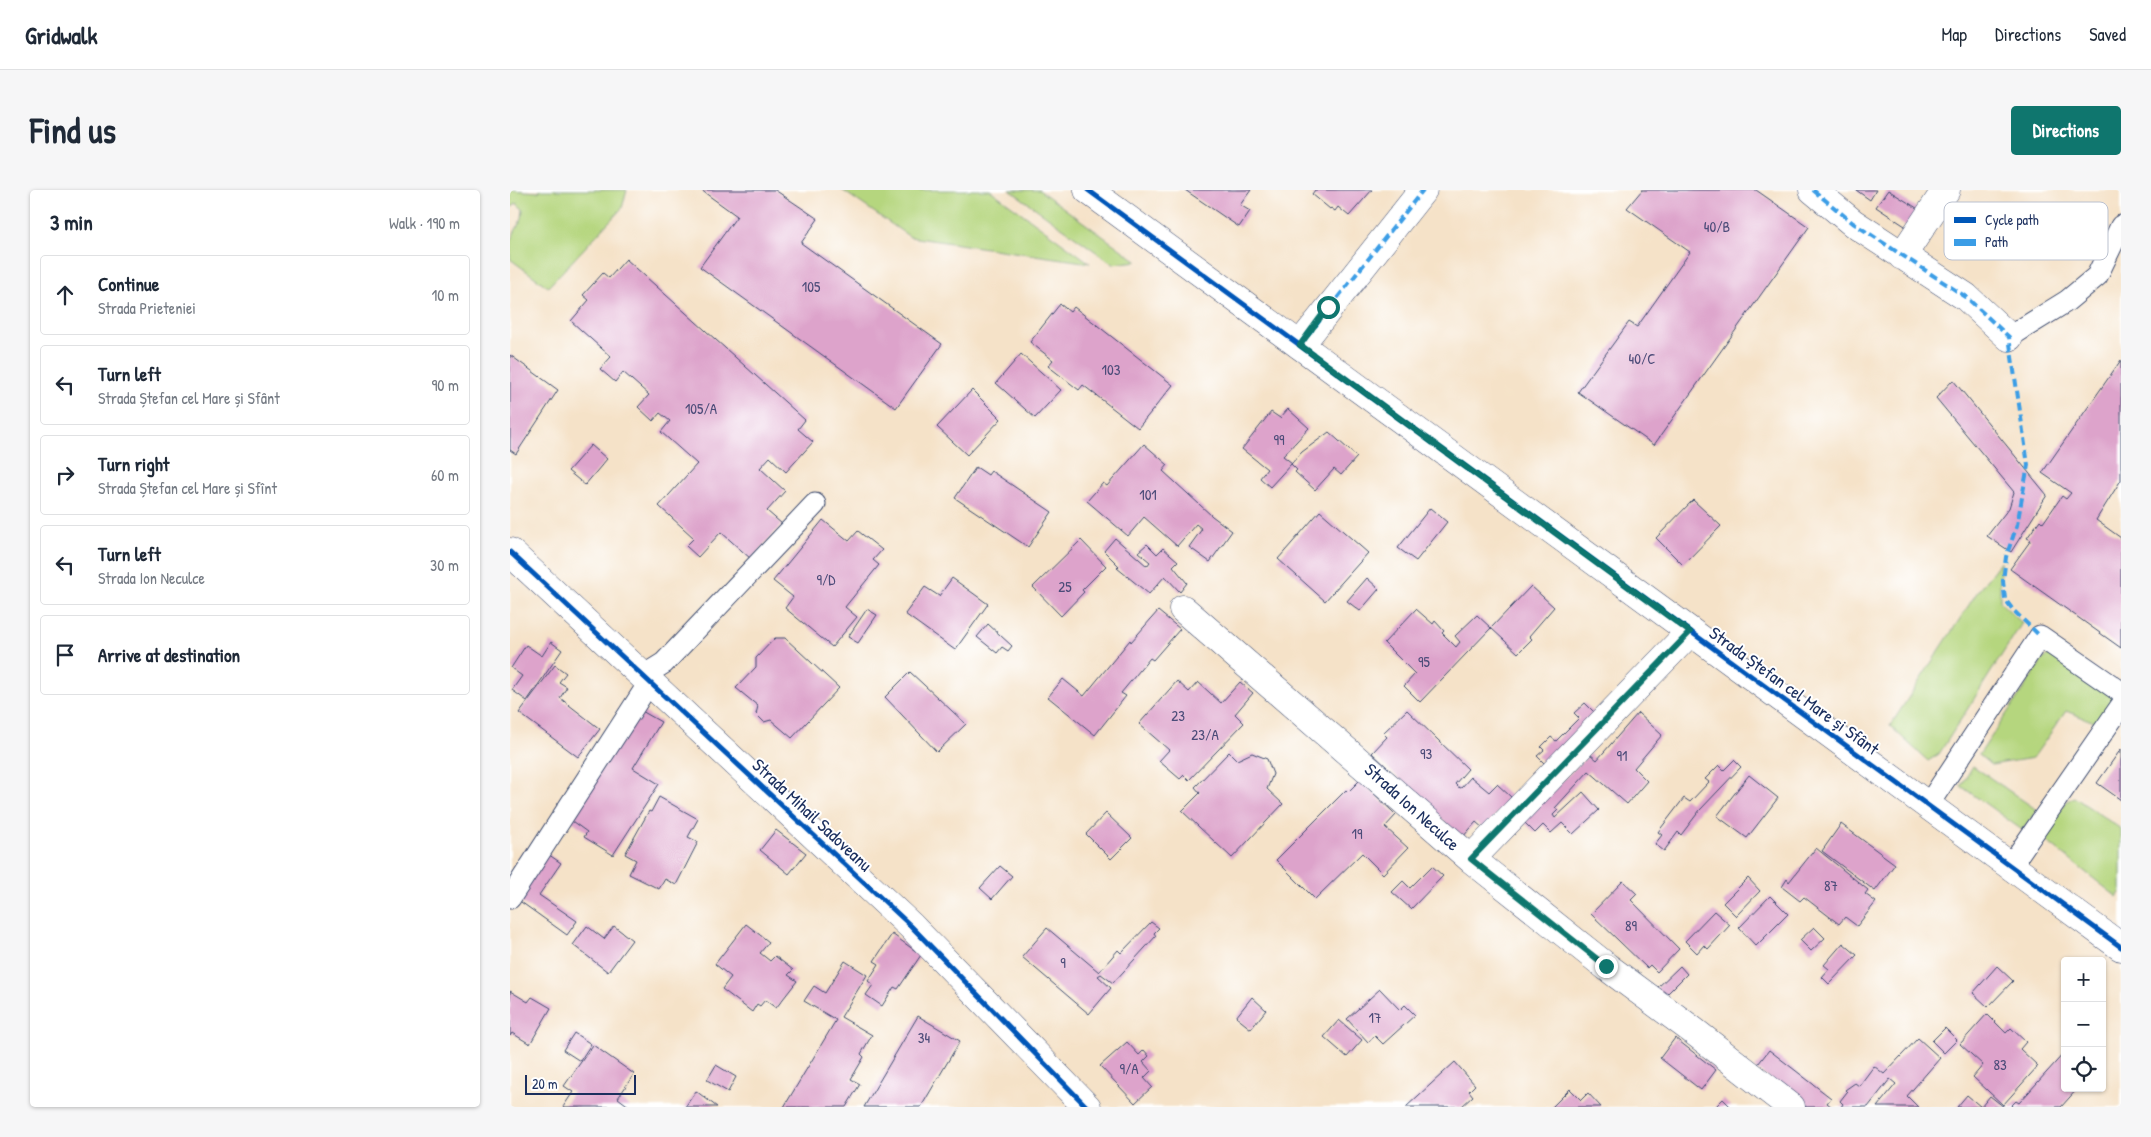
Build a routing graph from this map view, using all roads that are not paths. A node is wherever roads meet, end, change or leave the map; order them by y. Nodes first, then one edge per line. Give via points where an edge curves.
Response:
1 (1088, 190) edge
2 (1423, 190) edge
3 (1813, 190) edge
4 (1946, 190) edge
5 (2121, 226) edge
6 (2108, 253) edge
7 (1902, 256) junction
8 (2105, 260) edge
9 (2009, 336) joint
10 (1300, 345) junction
11 (815, 504) dead end
12 (510, 552) edge
13 (1183, 609) dead end
14 (1690, 632) junction
15 (646, 680) junction
16 (2121, 692) edge
17 (2121, 706) edge
18 (1928, 805) junction
19 (1471, 859) junction
20 (2011, 865) junction
21 (510, 898) edge
22 (2121, 947) edge
23 (1087, 1107) edge
24 (1791, 1107) edge

1 - 10 street, Strada Ștefan cel Mare și Sfânt
2 - 10 street
3 - 7 street via 1853,223
4 - 7 street
5 - 6 lane
7 - 9 street via 1966,297
8 - 9 lane via 2097,276 2067,301
10 - 14 street, Strada Ștefan cel Mare și Sfânt
11 - 15 lane
12 - 15 street, Strada Mihail Sadoveanu
13 - 19 street, Strada Ion Neculce
14 - 18 street, Strada Ștefan cel Mare și Sfânt
14 - 19 street
15 - 21 lane
15 - 23 street, Strada Mihail Sadoveanu via 911,926
16 - 18 lane via 2040,636
17 - 20 lane
18 - 20 street, Strada Ștefan cel Mare și Sfânt
19 - 24 street, Strada Ion Neculce
20 - 22 street, Strada Ștefan cel Mare și Sfânt

